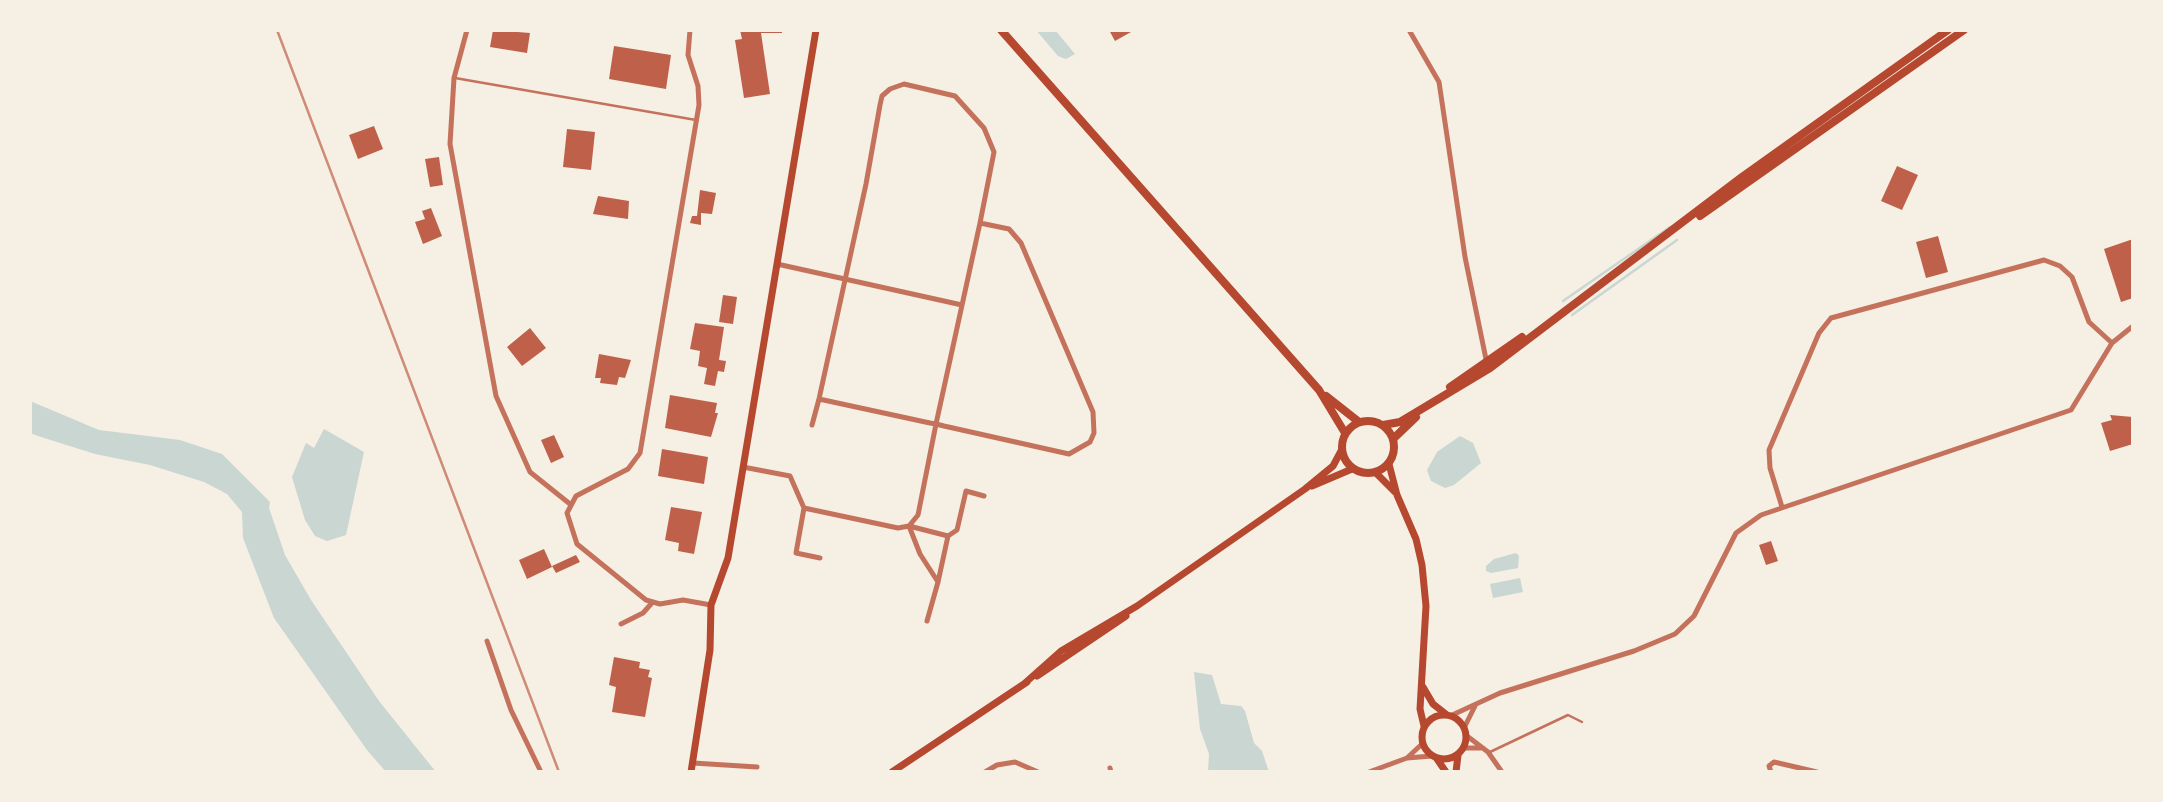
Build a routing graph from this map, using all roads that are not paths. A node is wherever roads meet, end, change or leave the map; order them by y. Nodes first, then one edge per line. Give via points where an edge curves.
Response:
1 (467, 30) edge
2 (690, 30) edge
3 (816, 30) edge
4 (1001, 30) edge
5 (1409, 30) edge
6 (1932, 30) edge
7 (1948, 30) edge
8 (1965, 30) edge
9 (1934, 45) junction
10 (454, 78) junction
11 (696, 120) junction
12 (980, 223) junction
13 (776, 264) junction
14 (845, 279) junction
15 (962, 305) junction
16 (2133, 327) edge
17 (2112, 343) junction
18 (1487, 364) junction
19 (1319, 390) junction
20 (819, 399) junction
21 (1430, 404) junction
22 (1359, 422) junction
23 (936, 424) junction
24 (812, 425) dead end
25 (1383, 425) junction
26 (1345, 433) junction
27 (1393, 439) junction
28 (1341, 451) junction
29 (1389, 464) junction
30 (743, 467) junction
31 (1352, 469) junction
32 (1376, 473) junction
33 (1305, 489) junction
34 (1397, 495) junction
35 (984, 496) dead end
36 (570, 504) junction
37 (1782, 507) junction
38 (804, 508) junction
39 (909, 526) junction
40 (948, 536) junction
41 (820, 558) dead end
42 (938, 582) junction
43 (651, 604) junction
44 (711, 605) junction
45 (927, 621) dead end
46 (621, 624) dead end
47 (487, 641) dead end
48 (1423, 686) junction
49 (1480, 701) junction
50 (1449, 716) junction
51 (1582, 722) dead end
52 (1424, 726) junction
53 (1464, 728) junction
54 (1466, 736) junction
55 (1422, 744) junction
56 (1486, 750) junction
57 (1461, 752) junction
58 (1407, 758) junction
59 (1434, 758) junction
60 (693, 763) junction
61 (757, 768) dead end
62 (541, 772) edge
63 (691, 772) edge
64 (892, 772) edge
65 (985, 772) edge
66 (1038, 772) edge
67 (1369, 772) edge
68 (1447, 772) edge
69 (1456, 772) edge
70 (1502, 772) edge
71 (1771, 772) edge
72 (1817, 772) edge

1 - 10 street
2 - 11 street via 688,55 699,94
3 - 13 main road
4 - 19 main road
5 - 18 street via 1438,82
6 - 9 street
7 - 9 main road
8 - 9 main road
9 - 18 main road
10 - 11 lane
10 - 36 street via 450,144 496,396 530,472
11 - 36 street via 638,459
12 - 14 street via 994,152 989,134 955,96 910,84 897,86 882,96
12 - 15 street
12 - 23 street via 1009,229 1021,243 1093,412 1094,433 1090,442 1069,454
13 - 14 street
13 - 30 main road
14 - 15 street
14 - 20 street
15 - 23 street
16 - 17 street
17 - 37 street via 2078,401 2060,416
17 - 37 street via 2089,322 2072,277 2044,260 1831,318 1819,333 1769,450
18 - 21 main road
19 - 22 main road
19 - 26 main road
20 - 23 street
20 - 24 street
21 - 25 main road via 1400,422
21 - 27 main road
22 - 25 main road
22 - 26 main road
23 - 39 street via 918,515
25 - 27 main road
26 - 28 main road
27 - 29 main road
28 - 31 main road
28 - 33 main road via 1333,466
29 - 32 main road
29 - 34 main road
30 - 38 street via 790,476
30 - 44 main road via 728,558
31 - 32 main road
31 - 33 main road
32 - 34 main road
33 - 64 main road via 1136,606 1061,651 1025,684
34 - 48 main road via 1422,565 1426,606
35 - 40 street via 966,491 957,530
36 - 43 street via 568,520 577,544
37 - 49 street via 1746,524 1726,547 1694,616 1675,634
38 - 39 street via 898,528
38 - 41 street via 796,553
39 - 40 street
39 - 42 street
40 - 42 street
42 - 45 street
43 - 44 street via 682,600
43 - 46 street
44 - 60 main road via 710,650
47 - 62 street via 511,710
48 - 50 main road via 1433,704
48 - 52 main road via 1420,709
49 - 50 street
49 - 53 street
50 - 52 main road via 1434,717
50 - 53 main road
51 - 56 lane via 1568,715
52 - 55 main road
53 - 54 main road
54 - 56 street
54 - 57 main road
55 - 58 street
55 - 59 main road
56 - 57 street
56 - 70 street
57 - 59 main road
57 - 69 main road
58 - 59 street
58 - 67 street
59 - 68 main road
60 - 61 street
60 - 63 main road
65 - 66 street via 1015,762
71 - 72 street via 1769,766 1774,762

